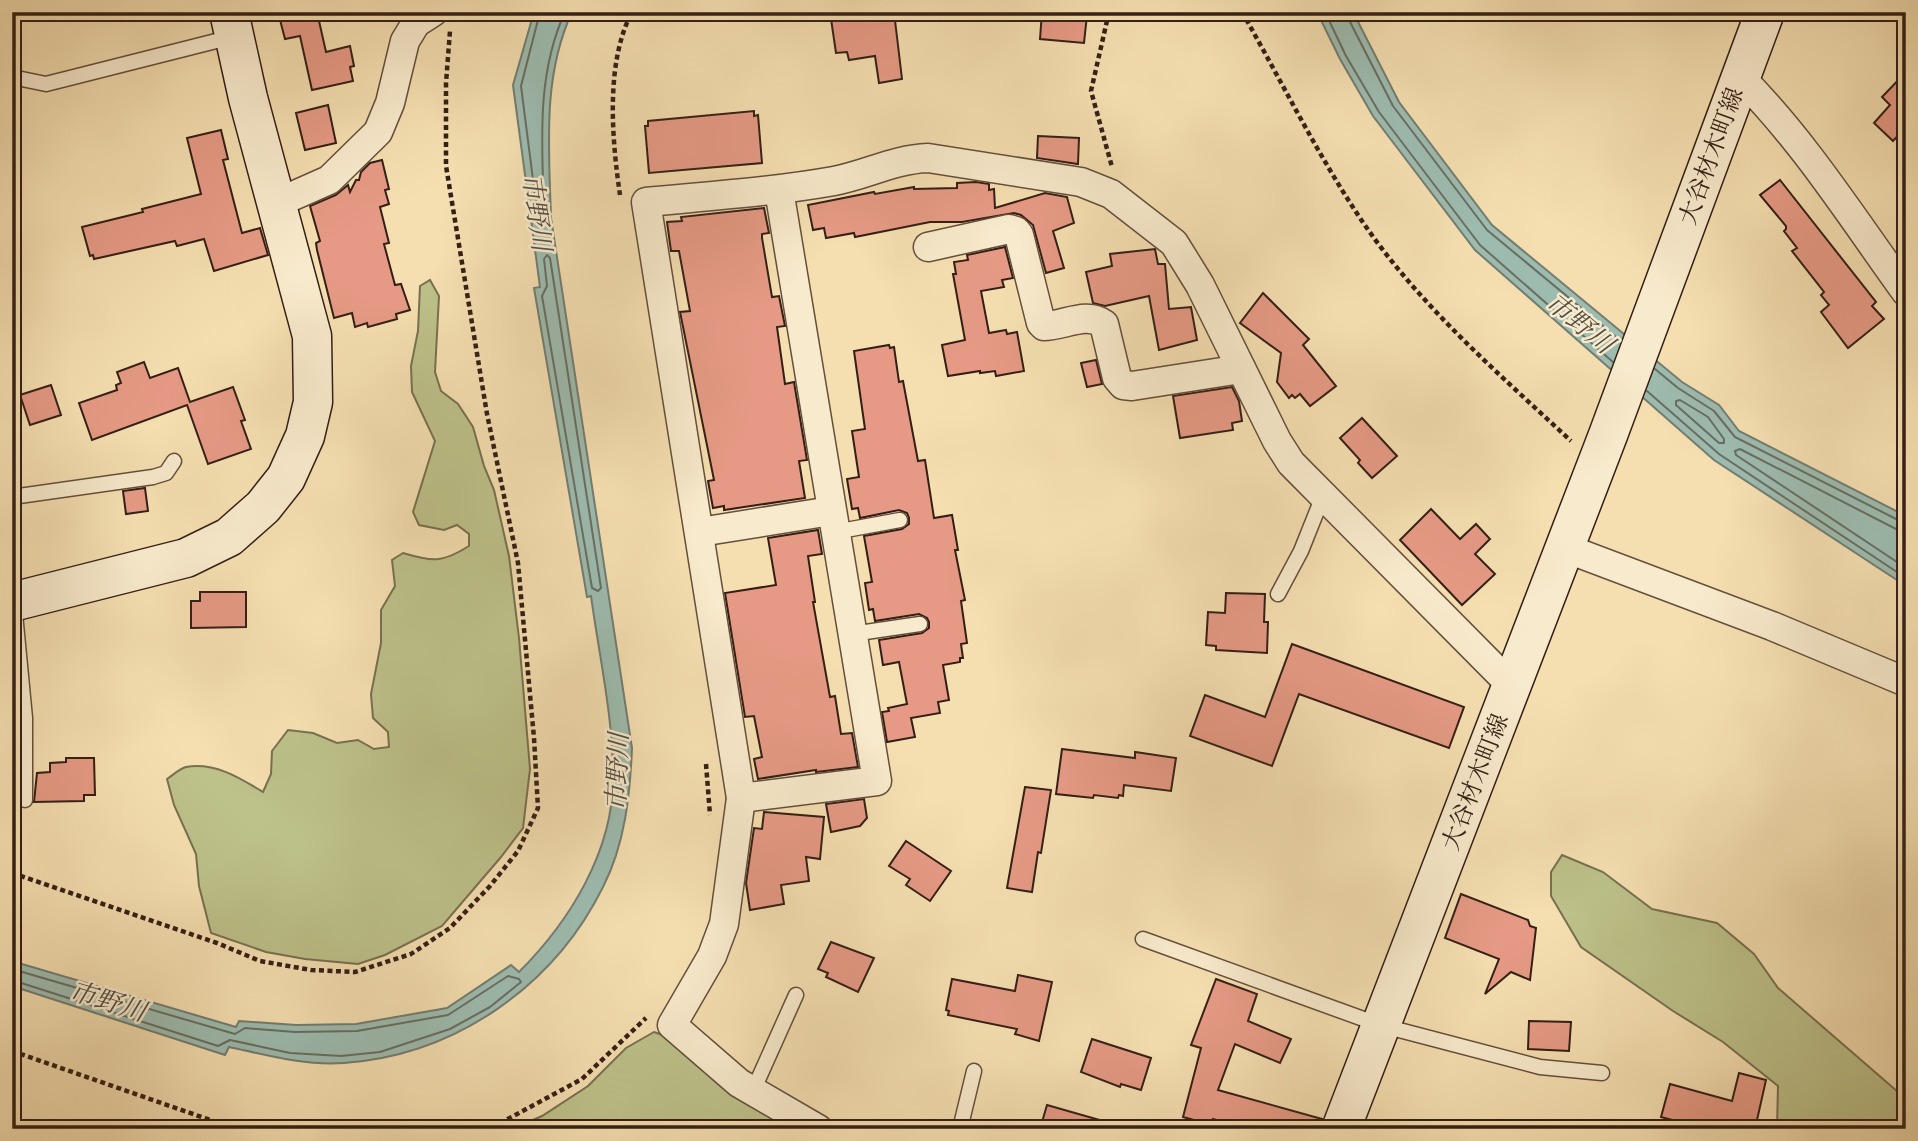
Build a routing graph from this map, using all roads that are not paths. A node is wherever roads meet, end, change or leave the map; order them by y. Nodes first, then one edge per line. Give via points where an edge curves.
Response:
1 (1765, 12) edge
2 (442, 19) edge
3 (232, 24) edge
4 (12, 77) edge
5 (1740, 77) junction
6 (779, 190) junction
7 (277, 203) junction
8 (928, 247) dead end
9 (1906, 292) edge
10 (1241, 369) junction
11 (174, 461) dead end
12 (1323, 496) junction
13 (12, 497) edge
14 (900, 520) dead end
15 (833, 521) junction
16 (700, 533) junction
17 (1565, 548) junction
18 (1278, 594) dead end
19 (13, 602) edge
20 (920, 624) dead end
21 (852, 634) junction
22 (1906, 682) edge
23 (1512, 686) junction
24 (741, 798) junction
25 (25, 800) dead end
26 (1143, 939) dead end
27 (796, 995) dead end
28 (1380, 1025) junction
29 (974, 1071) dead end
30 (1602, 1073) dead end
31 (753, 1091) junction
32 (818, 1129) edge
33 (960, 1129) edge
34 (1342, 1129) edge

1 - 5 main road, 大谷材木町線
2 - 7 street via 416,23 405,41 378,132 329,180
3 - 4 lane via 46,84
3 - 7 main road
5 - 9 street via 1799,143
5 - 17 main road, 大谷材木町線
6 - 10 street via 928,158 1081,182 1111,194 1174,243
6 - 15 street
6 - 16 street via 646,202
7 - 19 main road via 312,336 314,370 313,402 286,478 263,507 229,537 186,558
8 - 10 street via 1016,230 1041,323 1051,326 1087,318 1104,324 1117,378 1123,385
10 - 12 street via 1291,463
11 - 13 lane via 166,472 153,477
12 - 18 lane
12 - 23 street
14 - 15 lane
15 - 16 street
15 - 21 street
16 - 24 street
17 - 22 street
17 - 23 main road, 大谷材木町線
19 - 25 lane via 25,718
20 - 21 lane
21 - 24 street via 877,781
23 - 28 main road, 大谷材木町線
24 - 31 street via 724,925 712,956 671,1025
26 - 28 lane
27 - 31 lane
28 - 30 lane via 1541,1067
28 - 34 main road, 大谷材木町線
29 - 33 lane
31 - 32 street

